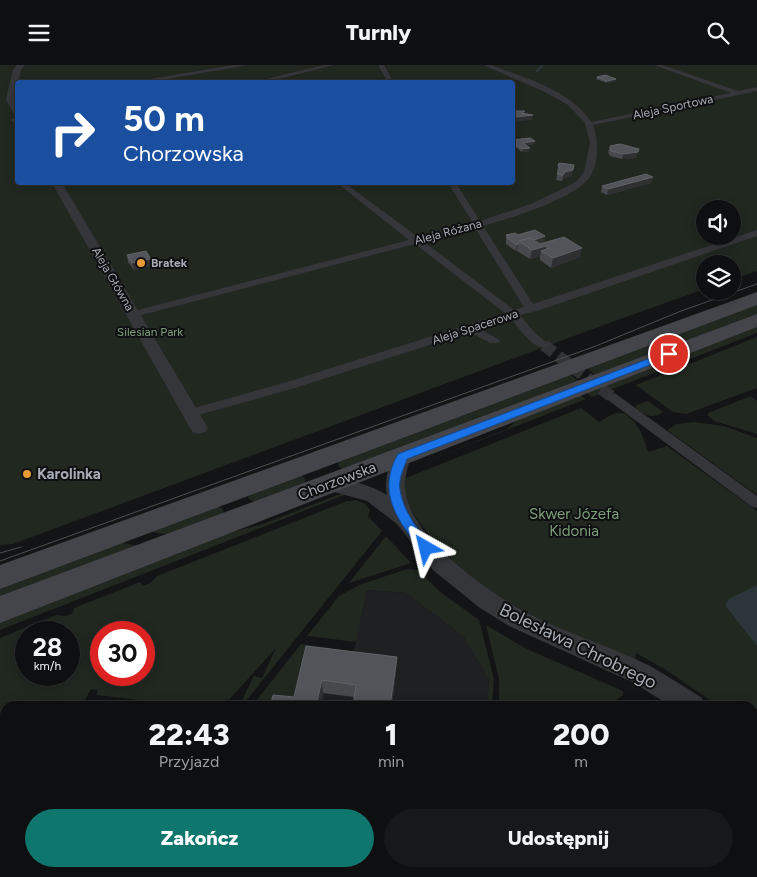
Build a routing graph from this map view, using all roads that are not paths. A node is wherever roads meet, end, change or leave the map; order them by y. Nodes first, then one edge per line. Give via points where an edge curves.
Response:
1 (21, 65) edge
2 (331, 65) edge
3 (381, 65) edge
4 (486, 65) edge
5 (657, 65) edge
6 (217, 67) edge
7 (246, 69) edge
8 (226, 76) dead end
9 (146, 80) edge
10 (265, 80) edge
11 (389, 80) edge
12 (757, 89) edge
13 (739, 93) junction
14 (13, 111) edge
15 (590, 124) junction
16 (58, 185) edge
17 (344, 185) edge
18 (453, 185) edge
19 (478, 224) junction
20 (757, 233) edge
21 (416, 241) junction
22 (757, 298) edge
23 (532, 309) junction
24 (134, 314) junction
25 (514, 315) junction
26 (757, 320) edge
27 (471, 328) junction
28 (494, 341) dead end
29 (544, 345) tunnel mouth
30 (612, 397) tunnel mouth
31 (191, 413) junction
32 (199, 428) dead end
33 (402, 457) junction
34 (312, 461) junction
35 (330, 484) junction
36 (757, 503) edge
37 (235, 505) junction
38 (404, 519) junction
39 (130, 529) junction
40 (166, 547) junction
41 (0, 577) edge
42 (0, 610) edge
43 (685, 701) edge

1 - 14 street via 14,85
2 - 10 street
3 - 11 street
4 - 15 street via 561,99 579,111
5 - 13 street
6 - 7 street
6 - 8 street
6 - 9 street
12 - 13 street, Aleja Sportowa
13 - 15 street, Aleja Sportowa
15 - 19 street, Aleja Różana via 594,141 585,178 536,206
16 - 24 street, Aleja Główna
17 - 21 street
18 - 19 street
19 - 21 street, Aleja Różana
19 - 23 street
20 - 23 street, Aleja Spacerowa
21 - 24 street, Aleja Różana
21 - 25 street
22 - 34 main road, Chorzowska
23 - 25 street, Aleja Spacerowa
24 - 31 street, Aleja Główna
25 - 27 street, Aleja Spacerowa
25 - 29 street
26 - 33 main road, Chorzowska
27 - 28 street
27 - 31 street, Aleja Spacerowa
30 - 36 street
31 - 32 street, Aleja Główna
33 - 35 main road, Chorzowska
33 - 38 street, Bolesława Chrobrego via 394,489
34 - 35 main road
34 - 37 main road, Chorzowska
35 - 37 main road, Chorzowska
35 - 38 street, Bolesława Chrobrego via 374,496
37 - 39 main road, Chorzowska
37 - 40 main road, Chorzowska
38 - 43 street, Bolesława Chrobrego via 441,564 488,601 517,619 641,674
39 - 40 main road
39 - 41 main road, Chorzowska
40 - 42 main road, Chorzowska

